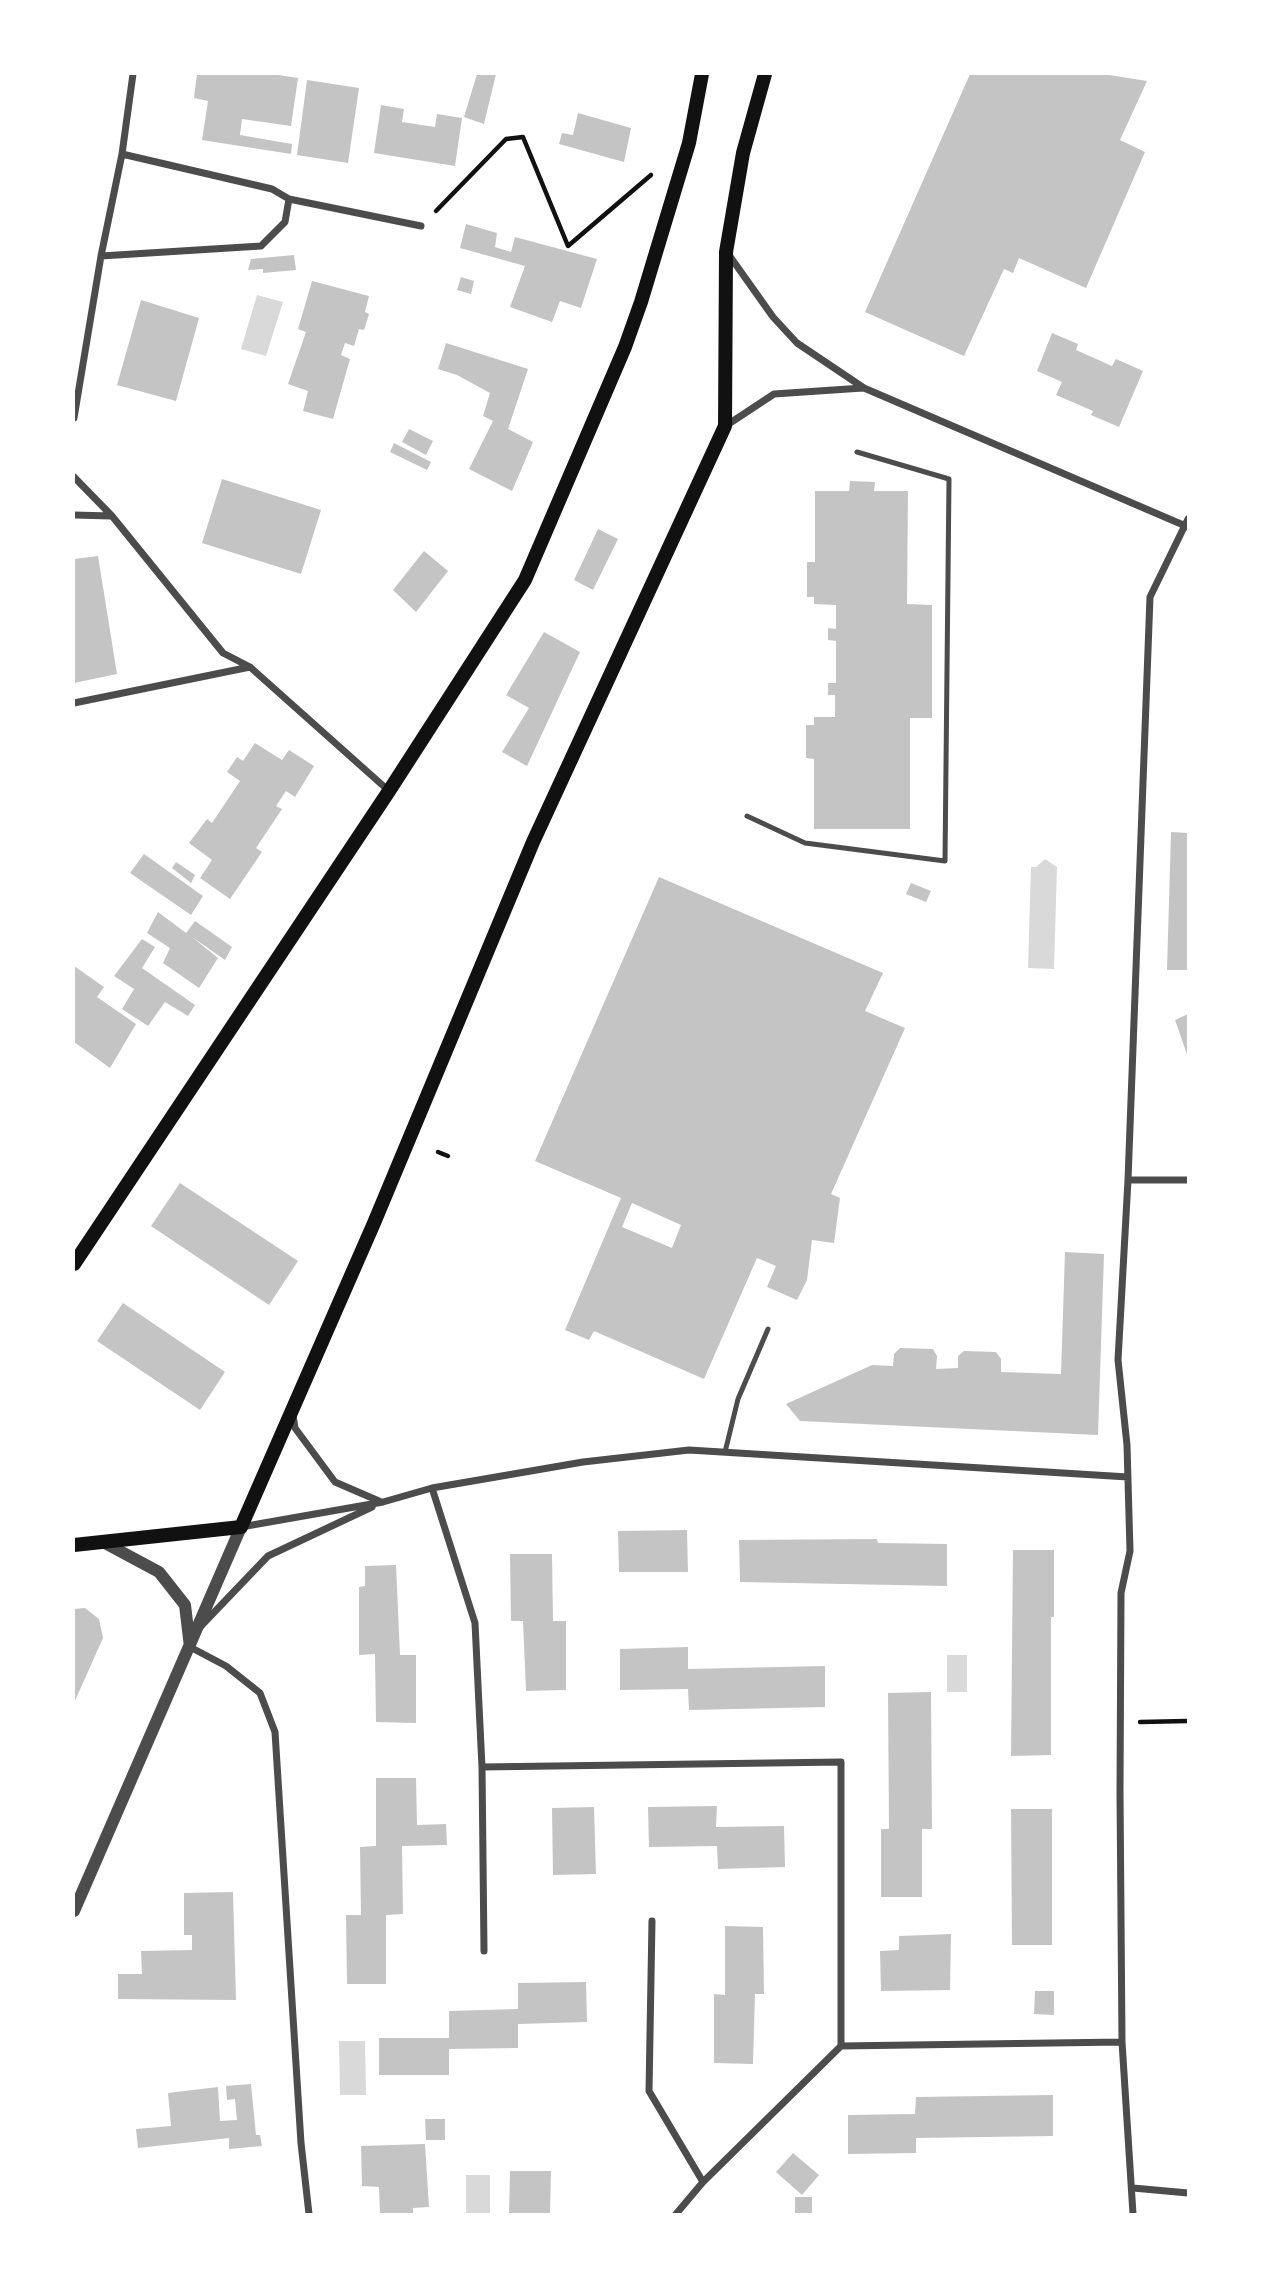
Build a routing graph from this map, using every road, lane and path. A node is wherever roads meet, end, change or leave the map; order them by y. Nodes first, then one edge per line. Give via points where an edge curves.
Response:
1 (134, 74) edge
2 (702, 74) edge
3 (765, 74) edge
4 (689, 143) junction
5 (122, 154) junction
6 (289, 199) junction
7 (421, 226) joint
8 (726, 252) junction
9 (101, 256) junction
10 (864, 388) junction
11 (74, 418) edge
12 (725, 426) junction
13 (857, 452) dead end
14 (74, 477) edge
15 (74, 515) edge
16 (112, 516) junction
17 (1187, 524) edge
18 (250, 667) junction
19 (74, 703) edge
20 (389, 791) junction
21 (747, 816) dead end
22 (438, 1152) dead end
23 (448, 1156) dead end
24 (1128, 1180) junction
25 (1188, 1180) edge
26 (74, 1264) edge
27 (768, 1329) dead end
28 (292, 1406) junction
29 (725, 1452) junction
30 (1128, 1477) junction
31 (432, 1488) junction
32 (383, 1502) junction
33 (241, 1527) junction
34 (103, 1542) junction
35 (74, 1545) edge
36 (198, 1629) junction
37 (190, 1647) junction
38 (1188, 1721) edge
39 (1121, 1722) junction
40 (482, 1766) junction
41 (74, 1911) edge
42 (652, 1920) dead end
43 (484, 1951) dead end
44 (1122, 2042) junction
45 (841, 2046) junction
46 (703, 2182) junction
47 (1133, 2188) junction
48 (1188, 2193) edge
49 (309, 2214) edge
50 (676, 2214) edge
51 (1133, 2214) edge

1 - 5 street
2 - 4 main road
3 - 8 main road via 743,153
4 - 7 path via 568,246 523,138 506,139
4 - 20 main road via 658,254 625,347 525,580
5 - 6 street via 272,189
5 - 9 street
6 - 7 street
6 - 9 street via 285,222 261,246
8 - 10 street via 797,343
8 - 12 main road
9 - 11 street
10 - 12 street via 774,394
10 - 17 street
12 - 28 main road via 533,842
13 - 21 lane via 949,479 945,861 805,843
14 - 16 street
15 - 16 street
16 - 18 street via 223,653
17 - 24 street via 1150,597
18 - 19 street
18 - 20 street
20 - 26 main road
22 - 23 path
24 - 25 street
24 - 30 street via 1118,1360
27 - 29 lane via 738,1399
28 - 32 street via 295,1428 335,1482
28 - 33 main road
29 - 30 street
29 - 31 street via 689,1450 583,1462
30 - 39 street via 1130,1551 1121,1593
31 - 32 street
31 - 40 street via 475,1623
32 - 33 street
32 - 36 street via 268,1556
33 - 34 main road
33 - 36 street
34 - 35 main road
34 - 37 street via 159,1572 185,1605
36 - 37 street
37 - 41 street
37 - 49 street via 226,1666 260,1693 275,1732
38 - 39 path
39 - 44 street
40 - 43 street
40 - 45 street via 841,1762
42 - 46 street via 649,2091
44 - 45 street
44 - 47 street
45 - 46 street
46 - 50 street
47 - 48 street
47 - 51 street

